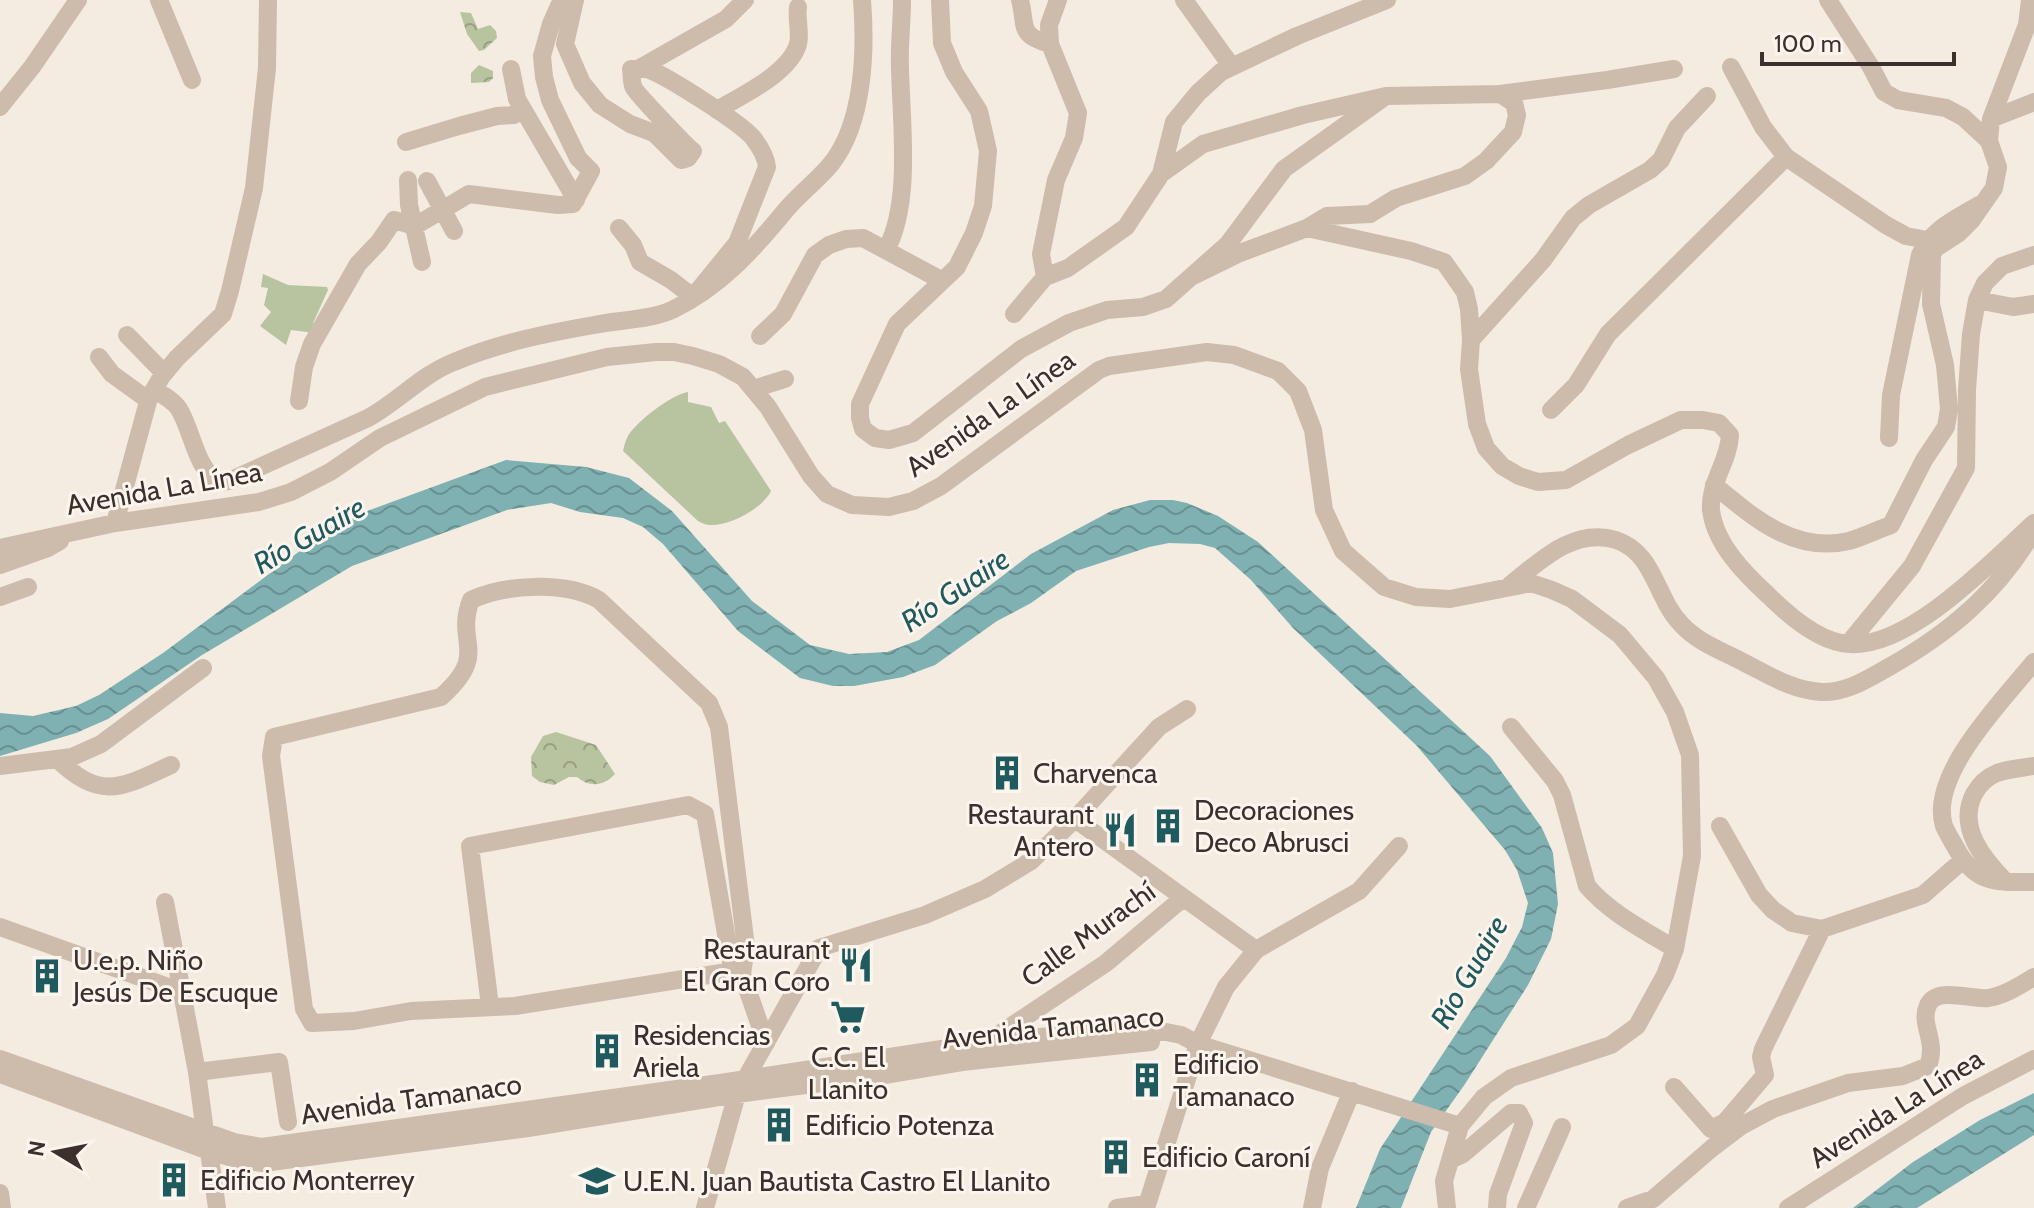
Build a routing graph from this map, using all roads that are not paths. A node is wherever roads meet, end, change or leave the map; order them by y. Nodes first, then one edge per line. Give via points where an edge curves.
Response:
1 (78, 0) edge
2 (159, 0) edge
3 (268, 0) edge
4 (568, 0) edge
5 (575, 0) edge
6 (745, 0) edge
7 (862, 0) edge
8 (902, 0) edge
9 (940, 0) edge
10 (1020, 0) edge
11 (1058, 0) edge
12 (1184, 0) edge
13 (1387, 0) edge
14 (1828, 0) edge
15 (2030, 0) edge
16 (798, 7) dead end
17 (1050, 44) junction
18 (1232, 67) junction
19 (1731, 67) dead end
20 (511, 69) dead end
21 (638, 69) junction
22 (1674, 69) dead end
23 (192, 80) dead end
24 (1500, 94) junction
25 (1386, 96) junction
26 (1707, 96) dead end
27 (2034, 102) edge
28 (0, 107) edge
29 (523, 110) junction
30 (717, 110) junction
31 (1991, 119) junction
32 (1989, 141) junction
33 (406, 142) dead end
34 (1786, 157) junction
35 (1161, 174) junction
36 (576, 200) junction
37 (1981, 204) junction
38 (442, 210) junction
39 (413, 226) junction
40 (619, 228) dead end
41 (1307, 228) junction
42 (454, 231) dead end
43 (1927, 240) junction
44 (886, 250) junction
45 (2034, 255) edge
46 (422, 262) dead end
47 (1045, 277) junction
48 (1191, 277) junction
49 (941, 280) junction
50 (693, 297) junction
51 (1977, 300) junction
52 (2034, 304) edge
53 (2013, 307) junction
54 (1014, 314) dead end
55 (2034, 316) edge
56 (127, 335) dead end
57 (760, 336) dead end
58 (1471, 340) junction
59 (99, 357) dead end
60 (164, 373) junction
61 (785, 379) dead end
62 (753, 389) junction
63 (151, 395) junction
64 (299, 401) dead end
65 (1551, 410) dead end
66 (1889, 438) dead end
67 (1714, 485) junction
68 (115, 523) junction
69 (2034, 523) edge
70 (2034, 530) edge
71 (69, 534) junction
72 (0, 548) edge
73 (0, 565) edge
74 (1508, 586) junction
75 (28, 587) dead end
76 (0, 597) edge
77 (1848, 644) junction
78 (2034, 662) edge
79 (203, 668) dead end
80 (1187, 709) dead end
81 (1511, 727) dead end
82 (57, 759) junction
83 (171, 765) dead end
84 (0, 766) edge
85 (2034, 766) edge
86 (1075, 819) junction
87 (1720, 826) dead end
88 (1399, 846) dead end
89 (1963, 860) junction
90 (2006, 882) junction
91 (2034, 882) edge
92 (1183, 898) junction
93 (165, 902) dead end
94 (0, 927) edge
95 (1822, 929) junction
96 (1675, 949) junction
97 (1256, 950) junction
98 (738, 974) junction
99 (2034, 977) edge
100 (182, 992) junction
101 (490, 1006) junction
102 (987, 1042) junction
103 (766, 1043) junction
104 (1198, 1044) junction
105 (0, 1059) edge
106 (2034, 1059) edge
107 (197, 1072) junction
108 (0, 1074) edge
109 (747, 1077) junction
110 (1674, 1087) dead end
111 (1352, 1091) junction
112 (737, 1094) junction
113 (288, 1122) dead end
114 (1460, 1126) junction
115 (1562, 1127) dead end
116 (205, 1132) junction
117 (209, 1151) junction
118 (1450, 1160) junction
119 (0, 1193) edge
120 (1146, 1206) edge
121 (2, 1208) edge
122 (217, 1208) edge
123 (705, 1208) edge
124 (1117, 1208) edge
125 (1312, 1208) edge
126 (1447, 1208) edge
127 (1497, 1208) edge
128 (1526, 1208) edge
129 (1627, 1208) edge
130 (1788, 1208) edge

1 - 28 street
2 - 23 street
3 - 60 street via 267,68 254,188 230,291 223,314
4 - 36 street via 559,6 542,56 550,100 578,158 591,171
5 - 21 street via 565,44 582,83 600,105 654,133 681,160 688,158 693,151 634,89 631,69
6 - 21 street via 726,19
7 - 50 street via 864,65 843,147 740,263
8 - 44 street via 901,207
9 - 49 street via 942,43 979,111 988,151 983,206 974,233 957,267
10 - 17 street via 1022,24 1032,39
11 - 17 street via 1049,25
12 - 18 street
13 - 18 street
14 - 32 street via 1884,92 1898,100 1946,108
15 - 31 street via 2027,25
16 - 30 street via 798,44 789,61
17 - 47 street via 1078,113 1056,180 1041,254
18 - 35 street via 1198,93 1174,122
19 - 34 street
20 - 29 street
21 - 30 street via 649,70
22 - 24 street
24 - 25 street
24 - 41 street via 1514,103 1513,132 1465,176 1396,198 1370,214 1327,216
25 - 35 street via 1203,144
25 - 48 street via 1284,169 1228,244
26 - 58 street via 1677,128 1661,160 1573,218
27 - 31 street
29 - 33 street
29 - 36 street
30 - 50 street via 755,140 767,167 737,243
31 - 32 street
32 - 37 street via 1998,167 1994,188
34 - 43 street via 1886,225
34 - 65 street via 1608,334 1576,385
35 - 47 street via 1126,227 1068,268
36 - 38 street via 558,205 469,194
37 - 43 street
37 - 67 street via 1971,221 1932,254 1931,304 1949,409 1946,427 1891,525 1849,541 1800,541 1766,527
38 - 39 street
38 - 39 street via 417,181
38 - 42 street
39 - 46 street
39 - 64 street via 394,220 358,264 312,344
40 - 50 street via 640,262
41 - 48 street
41 - 58 street via 1444,262 1465,292
43 - 66 street via 1891,395
44 - 49 street
44 - 57 street via 863,238 829,245 815,255 783,314
45 - 51 street via 2002,266
47 - 54 street
48 - 49 street via 1166,299 1069,323 1021,349 913,433 875,438 863,429 860,404 897,324
50 - 63 street via 661,313 541,335 456,360 428,373 386,409 229,481 219,482 206,471 171,400
51 - 53 street
51 - 77 street via 1967,390 1966,468 1912,566
52 - 53 street
53 - 55 street
56 - 60 street
58 - 67 street via 1469,369 1477,424 1486,448 1502,466 1538,482 1566,480 1681,420 1703,420 1719,423 1730,435 1730,451
59 - 63 street via 112,374
60 - 63 street
61 - 62 street
62 - 68 street, Avenida La Línea via 743,377 693,356 674,352 607,357 485,387 380,438 291,492 259,502
62 - 74 street, Avenida La Línea via 827,494 852,505 889,507 941,486 1099,370 1207,352 1234,355 1278,371 1298,391 1313,430 1324,510 1343,551 1384,587 1416,597 1450,599
63 - 68 street
67 - 77 street via 1711,511 1737,564 1816,633
68 - 71 street, Avenida La Línea
69 - 77 street via 1942,604 1892,635
70 - 74 street via 1983,599 1937,639 1855,686 1824,692 1794,688 1698,638 1671,612 1643,556 1630,545 1583,539 1556,548
71 - 72 street, Avenida La Línea
71 - 73 street via 48,548
74 - 96 street, Avenida La Línea via 1531,583 1552,590 1620,635 1656,678 1675,712 1690,755 1692,856
75 - 76 street
78 - 89 street via 1953,768 1943,802 1944,824
79 - 82 street via 101,744
80 - 86 street via 1159,727
81 - 96 street via 1562,795 1587,886 1624,918
82 - 83 street via 78,779 101,787 126,786
82 - 84 street
85 - 90 street via 1996,773 1979,785 1971,801 1968,825 1988,865
86 - 92 street
86 - 103 street via 1031,861 985,889 925,915 819,948
87 - 95 street via 1773,910 1792,923
88 - 97 street via 1359,891
89 - 90 street via 1979,877
89 - 95 street via 1923,895
90 - 91 street
92 - 97 street
92 - 102 street, Calle Murachí via 1106,963
93 - 100 street
94 - 100 street
95 - 110 street via 1763,1049 1765,1075 1725,1122 1711,1129
96 - 114 street, Avenida La Línea via 1637,1026 1611,1045 1511,1078 1484,1097
97 - 104 street via 1226,987
98 - 101 street
98 - 101 street via 705,814 688,805 470,846
98 - 101 street via 746,947 714,712 599,600 586,592 547,585 471,600 466,611 468,665 441,697 274,737 271,756 304,1009 312,1023
98 - 103 street
99 - 129 street via 1986,998 1932,999 1925,1020 1933,1045 1928,1066 1903,1076 1848,1083 1773,1109 1741,1126 1653,1199
100 - 107 street
102 - 104 street, Avenida Tamanaco via 1113,1030 1166,1032
102 - 109 street, Avenida Tamanaco
103 - 109 street
104 - 111 street
104 - 112 street, Avenida Tamanaco via 1115,1044
104 - 120 street
105 - 116 street, Avenida Tamanaco
106 - 130 street, Avenida La Línea via 1963,1096
107 - 113 street via 279,1062
107 - 116 street
108 - 117 street, Avenida Tamanaco
109 - 112 street
109 - 116 street, Avenida Tamanaco via 282,1145 248,1145
111 - 114 street
111 - 125 street via 1320,1168
112 - 117 street, Avenida Tamanaco via 278,1163
112 - 123 street
114 - 118 street, Avenida La Línea
115 - 128 street
117 - 122 street
118 - 126 street, Avenida La Línea via 1444,1181
118 - 127 street via 1511,1113 1523,1117
119 - 121 street
120 - 124 street

